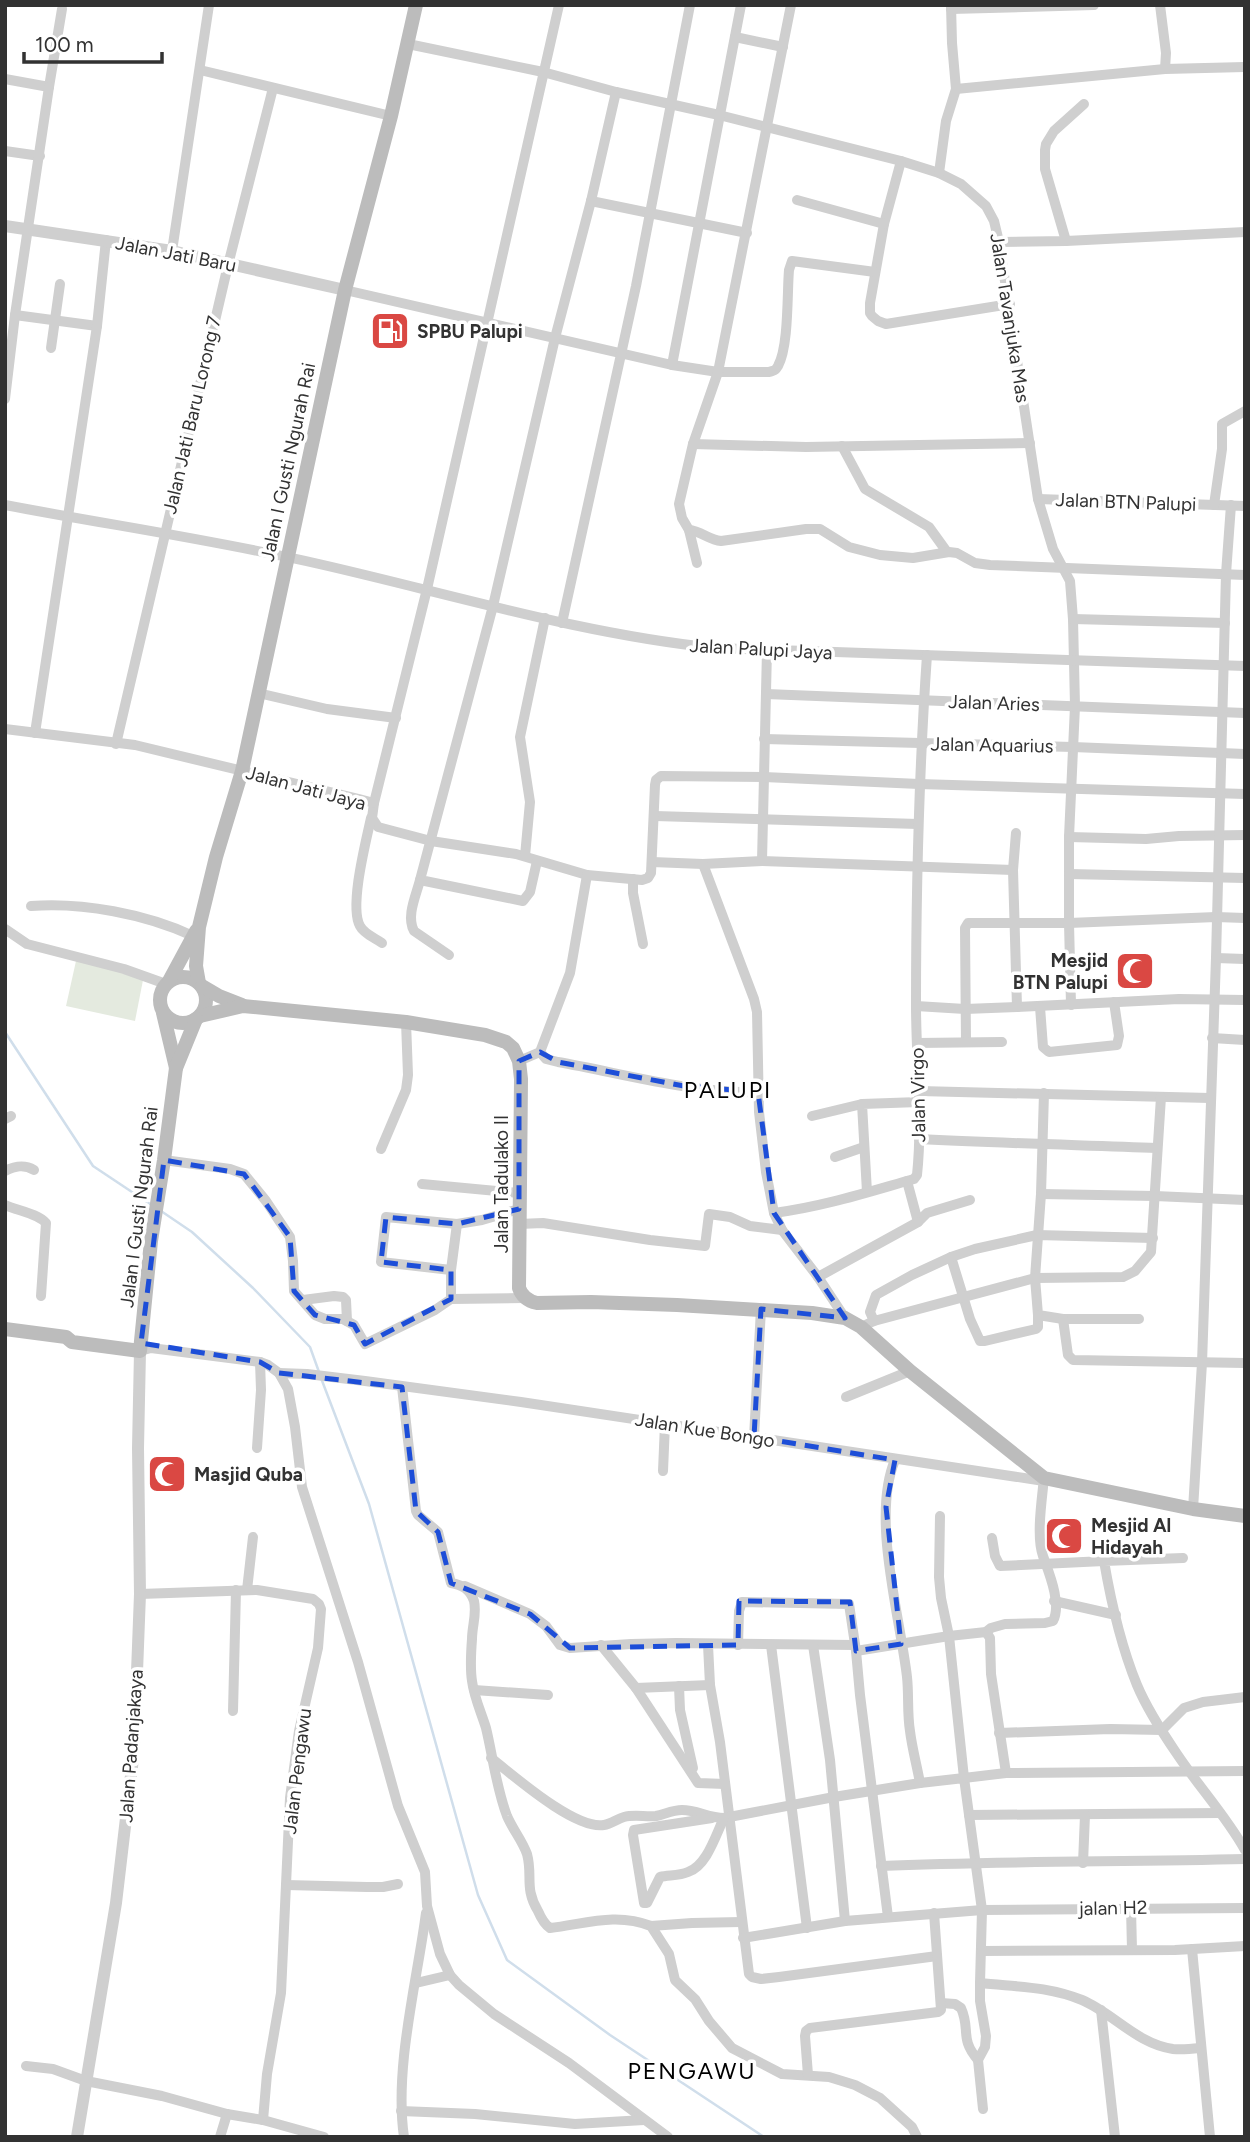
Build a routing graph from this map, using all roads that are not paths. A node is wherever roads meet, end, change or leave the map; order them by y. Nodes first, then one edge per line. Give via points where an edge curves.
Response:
1 (48, 5) edge
2 (209, 5) edge
3 (416, 5) edge
4 (559, 5) edge
5 (690, 5) edge
6 (741, 5) edge
7 (791, 5) edge
8 (1094, 5) edge
9 (1160, 5) edge
10 (1020, 6) edge
11 (62, 7) edge
12 (951, 7) edge
13 (735, 37) junction
14 (408, 44) junction
15 (783, 47) junction
16 (1245, 67) edge
17 (1165, 69) junction
18 (200, 70) junction
19 (543, 72) junction
20 (5, 79) edge
21 (49, 87) junction
22 (273, 88) junction
23 (956, 89) junction
24 (616, 92) junction
25 (1084, 104) dead end
26 (670, 105) junction
27 (719, 115) junction
28 (391, 116) junction
29 (768, 128) junction
30 (5, 151) edge
31 (40, 156) junction
32 (901, 161) junction
33 (939, 173) junction
34 (797, 200) dead end
35 (591, 201) junction
36 (650, 214) junction
37 (699, 222) junction
38 (884, 224) junction
39 (5, 226) edge
40 (27, 230) junction
41 (1245, 232) edge
42 (747, 233) junction
43 (106, 240) junction
44 (1066, 241) junction
45 (999, 242) junction
46 (172, 251) junction
47 (228, 265) junction
48 (875, 272) junction
49 (60, 284) dead end
50 (345, 290) junction
51 (1010, 304) junction
52 (11, 317) edge
53 (55, 320) junction
54 (486, 321) junction
55 (97, 326) junction
56 (555, 338) junction
57 (51, 348) dead end
58 (621, 352) junction
59 (672, 365) junction
60 (718, 372) junction
61 (5, 399) edge
62 (1245, 411) edge
63 (1030, 443) junction
64 (693, 444) junction
65 (842, 446) junction
66 (1038, 499) junction
67 (5, 505) edge
68 (1214, 505) junction
69 (1231, 505) junction
70 (1245, 506) edge
71 (68, 517) junction
72 (689, 530) junction
73 (164, 534) junction
74 (947, 551) junction
75 (287, 556) junction
76 (697, 563) dead end
77 (1062, 567) junction
78 (1226, 574) junction
79 (1245, 575) edge
80 (427, 589) junction
81 (493, 606) junction
82 (545, 618) junction
83 (1073, 619) junction
84 (562, 622) junction
85 (1226, 623) junction
86 (767, 650) junction
87 (927, 655) junction
88 (1073, 659) junction
89 (1224, 665) junction
90 (1245, 666) edge
91 (258, 693) junction
92 (766, 694) junction
93 (924, 701) junction
94 (1075, 706) junction
95 (1222, 713) junction
96 (1245, 713) edge
97 (396, 718) junction
98 (5, 729) edge
99 (35, 733) junction
100 (764, 738) junction
101 (922, 743) junction
102 (116, 744) junction
103 (1073, 747) junction
104 (1220, 753) junction
105 (1245, 754) edge
106 (242, 771) junction
107 (764, 777) junction
108 (919, 784) junction
109 (1072, 788) junction
110 (1220, 793) junction
111 (1245, 794) edge
112 (373, 809) junction
113 (655, 816) junction
114 (762, 818) junction
115 (918, 824) junction
116 (1016, 833) dead end
117 (1219, 835) junction
118 (1245, 835) edge
119 (1069, 837) junction
120 (431, 841) junction
121 (525, 856) junction
122 (537, 861) junction
123 (762, 861) junction
124 (652, 862) junction
125 (703, 864) junction
126 (917, 865) junction
127 (1013, 870) junction
128 (1069, 874) junction
129 (587, 875) junction
130 (1217, 877) junction
131 (1245, 878) edge
132 (633, 879) junction
133 (420, 880) junction
134 (31, 906) dead end
135 (1216, 917) junction
136 (1245, 918) edge
137 (1014, 923) junction
138 (1069, 923) junction
139 (5, 929) edge
140 (196, 931) junction
141 (382, 943) dead end
142 (643, 944) dead end
143 (449, 955) dead end
144 (1216, 958) junction
145 (1245, 959) edge
146 (167, 983) junction
147 (200, 985) junction
148 (1213, 999) junction
149 (1245, 1000) edge
150 (1114, 1002) junction
151 (1070, 1005) junction
152 (243, 1006) junction
153 (916, 1006) junction
154 (1017, 1007) junction
155 (1040, 1007) junction
156 (965, 1009) junction
157 (163, 1013) junction
158 (198, 1017) junction
159 (406, 1022) junction
160 (1212, 1038) junction
161 (1245, 1040) edge
162 (966, 1042) junction
163 (1002, 1042) dead end
164 (917, 1043) junction
165 (540, 1052) junction
166 (519, 1061) junction
167 (176, 1068) junction
168 (758, 1092) junction
169 (1044, 1093) junction
170 (919, 1096) junction
171 (1161, 1097) junction
172 (1210, 1098) junction
173 (862, 1104) junction
174 (812, 1116) dead end
175 (919, 1139) junction
176 (1042, 1143) junction
177 (864, 1146) junction
178 (1157, 1148) junction
179 (381, 1149) dead end
180 (835, 1157) dead end
181 (164, 1160) junction
182 (34, 1170) dead end
183 (5, 1171) edge
184 (907, 1181) junction
185 (422, 1184) dead end
186 (867, 1192) junction
187 (519, 1193) junction
188 (1041, 1194) junction
189 (1155, 1196) junction
190 (1207, 1198) junction
191 (971, 1200) dead end
192 (1245, 1200) edge
193 (5, 1205) edge
194 (519, 1209) junction
195 (774, 1213) junction
196 (918, 1222) junction
197 (457, 1224) junction
198 (519, 1224) junction
199 (782, 1230) junction
200 (1037, 1236) junction
201 (1153, 1238) junction
202 (951, 1257) junction
203 (450, 1269) junction
204 (818, 1277) junction
205 (1035, 1278) junction
206 (41, 1296) dead end
207 (963, 1296) junction
208 (525, 1298) junction
209 (451, 1299) junction
210 (303, 1300) junction
211 (761, 1309) junction
212 (1038, 1315) junction
213 (845, 1318) junction
214 (1063, 1319) junction
215 (1139, 1319) dead end
216 (348, 1321) junction
217 (868, 1324) junction
218 (5, 1329) edge
219 (144, 1347) junction
220 (260, 1362) junction
221 (1202, 1363) junction
222 (1245, 1363) edge
223 (910, 1371) junction
224 (279, 1373) junction
225 (402, 1387) junction
226 (846, 1397) dead end
227 (665, 1424) junction
228 (754, 1437) junction
229 (257, 1448) dead end
230 (895, 1460) junction
231 (663, 1471) dead end
232 (1044, 1480) junction
233 (1193, 1509) junction
234 (1245, 1516) edge
235 (940, 1517) dead end
236 (253, 1537) dead end
237 (992, 1538) dead end
238 (1183, 1558) dead end
239 (1104, 1561) junction
240 (1046, 1563) junction
241 (463, 1585) junction
242 (241, 1590) junction
243 (140, 1594) junction
244 (338, 1600) junction
245 (316, 1601) junction
246 (1054, 1601) junction
247 (1116, 1615) junction
248 (986, 1632) junction
249 (949, 1636) junction
250 (901, 1644) junction
251 (601, 1645) junction
252 (708, 1645) junction
253 (738, 1645) junction
254 (771, 1645) junction
255 (813, 1645) junction
256 (856, 1648) junction
257 (710, 1685) junction
258 (679, 1686) junction
259 (636, 1688) junction
260 (474, 1690) junction
261 (548, 1695) dead end
262 (1245, 1697) edge
263 (233, 1711) dead end
264 (1162, 1730) junction
265 (999, 1733) junction
266 (491, 1758) junction
267 (1245, 1771) edge
268 (1006, 1773) junction
269 (1190, 1773) junction
270 (695, 1777) junction
271 (964, 1778) junction
272 (920, 1783) junction
273 (725, 1784) junction
274 (873, 1790) junction
275 (834, 1797) junction
276 (792, 1804) junction
277 (1220, 1813) junction
278 (969, 1815) junction
279 (1085, 1815) junction
280 (722, 1817) junction
281 (1245, 1827) edge
282 (1232, 1829) junction
283 (1245, 1850) edge
284 (1245, 1859) edge
285 (976, 1862) junction
286 (1083, 1863) junction
287 (881, 1866) junction
288 (398, 1884) dead end
289 (286, 1885) junction
290 (426, 1906) junction
291 (1131, 1908) junction
292 (1245, 1908) edge
293 (982, 1910) junction
294 (934, 1913) junction
295 (888, 1917) junction
296 (741, 1922) junction
297 (845, 1922) junction
298 (651, 1926) junction
299 (807, 1928) junction
300 (743, 1938) junction
301 (1245, 1946) edge
302 (1192, 1949) junction
303 (1132, 1950) junction
304 (982, 1951) junction
305 (937, 1956) junction
306 (450, 1975) junction
307 (416, 1983) junction
308 (980, 1983) junction
309 (942, 2003) junction
310 (1101, 2010) junction
311 (1200, 2048) junction
312 (978, 2060) junction
313 (26, 2066) dead end
314 (808, 2075) junction
315 (86, 2081) junction
316 (983, 2109) dead end
317 (401, 2111) junction
318 (227, 2114) junction
319 (264, 2120) junction
320 (644, 2120) junction
321 (77, 2137) edge
322 (220, 2137) edge
323 (324, 2137) edge
324 (404, 2137) edge
325 (668, 2137) edge
326 (917, 2137) edge
327 (1115, 2137) edge
328 (1210, 2137) edge

1 - 11 street
2 - 18 street
3 - 14 main road, Jalan I Gusti Ngurah Rai
4 - 19 street
5 - 26 street
6 - 13 street
7 - 15 street
8 - 10 street
9 - 17 street
10 - 12 street
11 - 21 street
12 - 23 street
13 - 15 street
13 - 27 street
14 - 19 street, Jalan Tavanjuka Mas
14 - 28 main road, Jalan I Gusti Ngurah Rai
15 - 29 street
16 - 17 street
17 - 23 street
18 - 22 street
18 - 46 street
19 - 24 street, Jalan Tavanjuka Mas
19 - 54 street
20 - 21 street
21 - 31 street
22 - 28 street
22 - 47 street, Jalan Jati Baru Lorong 7
23 - 33 street
24 - 26 street, Jalan Tavanjuka Mas
24 - 35 street
25 - 44 street via 1054,131 1045,150 1045,169
26 - 27 street, Jalan Tavanjuka Mas
26 - 36 street
27 - 29 street, Jalan Tavanjuka Mas
27 - 37 street
28 - 50 main road, Jalan I Gusti Ngurah Rai
29 - 32 street, Jalan Tavanjuka Mas
29 - 42 street
30 - 31 street
31 - 40 street
32 - 33 street, Jalan Tavanjuka Mas
32 - 38 street
33 - 45 street, Jalan Tavanjuka Mas via 961,184 986,206
34 - 38 street
35 - 36 street
35 - 56 street
36 - 37 street
36 - 58 street
37 - 42 street
37 - 59 street
38 - 48 street
39 - 40 street, Jalan Jati Baru
40 - 43 street, Jalan Jati Baru
40 - 52 street
41 - 44 street
42 - 60 street
43 - 46 street, Jalan Jati Baru
43 - 55 street
44 - 45 street
45 - 51 street, Jalan Tavanjuka Mas
46 - 47 street, Jalan Jati Baru
47 - 50 street, Jalan Jati Baru
47 - 73 street, Jalan Jati Baru Lorong 7
48 - 51 street via 870,313 881,323
48 - 60 street via 792,261 778,366 769,372
49 - 53 street
50 - 54 street
50 - 75 main road, Jalan I Gusti Ngurah Rai
51 - 63 street, Jalan Tavanjuka Mas
52 - 53 street
52 - 61 street
53 - 55 street
53 - 57 street
54 - 56 street
54 - 80 street
55 - 71 street
56 - 58 street
56 - 81 street
58 - 59 street
58 - 84 street
59 - 60 street
60 - 64 street
62 - 68 street via 1222,424
63 - 65 street
63 - 66 street, Jalan Tavanjuka Mas
64 - 65 street
64 - 72 street via 679,504
65 - 74 street via 865,489 929,527
66 - 68 street, Jalan BTN Palupi
66 - 77 street, Jalan BTN Palupi
67 - 71 street, Jalan Palupi Jaya
68 - 69 street, Jalan BTN Palupi
69 - 70 street, Jalan BTN Palupi
69 - 78 street
71 - 73 street, Jalan Palupi Jaya
71 - 99 street
72 - 74 street via 721,541 820,529 849,547 880,555 912,558
72 - 76 street
73 - 75 street, Jalan Palupi Jaya
73 - 102 street, Jalan Jati Baru Lorong 7
74 - 77 street via 981,564
75 - 80 street, Jalan Palupi Jaya
75 - 91 main road, Jalan I Gusti Ngurah Rai
77 - 78 street
77 - 83 street, Jalan BTN Palupi via 1070,580
78 - 79 street
78 - 85 street
80 - 81 street, Jalan Palupi Jaya
80 - 97 street
81 - 82 street, Jalan Palupi Jaya
81 - 120 street
82 - 84 street, Jalan Palupi Jaya
82 - 121 street via 520,737 530,802
83 - 85 street
83 - 88 street, Jalan BTN Palupi
84 - 86 street, Jalan Palupi Jaya via 665,643
85 - 89 street
86 - 87 street, Jalan Palupi Jaya
86 - 92 street
87 - 88 street, Jalan Palupi Jaya
87 - 93 street, Jalan Virgo
88 - 89 street, Jalan Palupi Jaya
88 - 94 street, Jalan BTN Palupi
89 - 90 street, Jalan Palupi Jaya
89 - 95 street
91 - 97 street
91 - 106 main road, Jalan I Gusti Ngurah Rai
92 - 93 street, Jalan Aries
92 - 100 street
93 - 94 street, Jalan Aries
93 - 101 street, Jalan Virgo
94 - 95 street, Jalan Aries
94 - 103 street, Jalan BTN Palupi
95 - 96 street, Jalan Aries
95 - 104 street
97 - 112 street
98 - 99 street, Jalan Jati Jaya
99 - 102 street, Jalan Jati Jaya
100 - 101 street, Jalan Aquarius
100 - 107 street
101 - 103 street, Jalan Aquarius
101 - 108 street, Jalan Virgo
102 - 106 street, Jalan Jati Jaya
103 - 104 street, Jalan Aquarius
103 - 109 street, Jalan BTN Palupi
104 - 105 street, Jalan Aquarius
104 - 110 street
106 - 112 street, Jalan Jati Jaya
106 - 140 main road, Jalan I Gusti Ngurah Rai
107 - 108 street
107 - 113 street via 661,776 655,785
107 - 114 street
108 - 109 street
108 - 115 street, Jalan Virgo
109 - 110 street
109 - 119 street, Jalan BTN Palupi
110 - 111 street
110 - 117 street
112 - 120 street, Jalan Jati Jaya via 378,827
112 - 141 street via 359,876 358,912 362,930
113 - 114 street
113 - 124 street
114 - 115 street
114 - 123 street
115 - 126 street, Jalan Virgo
116 - 127 street
117 - 118 street
117 - 119 street
117 - 130 street
119 - 128 street, Jalan BTN Palupi
120 - 121 street, Jalan Jati Jaya
120 - 133 street
121 - 122 street, Jalan Jati Jaya
122 - 129 street, Jalan Jati Jaya
122 - 133 street via 530,892 523,901
123 - 125 street
123 - 126 street
124 - 125 street
124 - 132 street via 648,878
125 - 168 street via 754,999
126 - 127 street
126 - 153 street, Jalan Virgo
127 - 137 street
128 - 130 street
128 - 138 street, Jalan BTN Palupi
129 - 132 street
129 - 165 street via 570,973
130 - 131 street
130 - 135 street
132 - 142 street
133 - 143 street via 411,925
134 - 140 street via 126,914
135 - 136 street
135 - 138 street
135 - 144 street
137 - 138 street
137 - 154 street
137 - 156 street via 965,925
138 - 151 street, Jalan BTN Palupi
139 - 146 street via 27,944
140 - 146 main road, Jalan I Gusti Ngurah Rai
140 - 147 main road, Jalan I Gusti Ngurah Rai
144 - 145 street
144 - 148 street
146 - 147 main road via 181,976
146 - 157 main road via 159,999
147 - 152 main road
147 - 158 main road via 205,1004
148 - 149 street
148 - 150 street
148 - 160 street
150 - 151 street
150 - 155 street via 1117,1045 1049,1052 1043,1047
151 - 155 street
152 - 158 main road
152 - 159 main road
153 - 156 street
153 - 164 street, Jalan Virgo
154 - 155 street
154 - 156 street
156 - 162 street
157 - 158 main road via 182,1023
157 - 167 main road, Jalan I Gusti Ngurah Rai
158 - 167 main road, Jalan I Gusti Ngurah Rai
159 - 166 main road via 498,1038 513,1048
159 - 179 street via 406,1090
160 - 161 street
160 - 172 street
162 - 163 street
162 - 164 street
164 - 170 street, Jalan Virgo
165 - 166 street
165 - 168 street via 546,1059 684,1086
166 - 187 main road, Jalan Tadulako II
167 - 181 main road, Jalan I Gusti Ngurah Rai
168 - 195 street
169 - 170 street
169 - 171 street
169 - 176 street
170 - 173 street
170 - 175 street, Jalan Virgo
171 - 172 street
171 - 178 street
172 - 190 street
173 - 174 street
173 - 177 street
175 - 176 street
175 - 184 street, Jalan Virgo via 916,1178
176 - 178 street
176 - 188 street
177 - 180 street
177 - 186 street
178 - 189 street
181 - 210 street via 244,1174 290,1237 294,1292
181 - 219 main road, Jalan I Gusti Ngurah Rai via 151,1241
182 - 183 street via 21,1166
184 - 186 street
184 - 196 street
185 - 187 street
186 - 195 street
187 - 194 main road, Jalan Tadulako II
188 - 189 street
188 - 200 street
189 - 190 street
189 - 201 street
190 - 192 street
190 - 221 street
191 - 196 street via 929,1213
193 - 206 street via 46,1223
194 - 197 street
194 - 198 main road, Jalan Tadulako II
195 - 199 street
196 - 204 street
197 - 203 street
197 - 203 street via 385,1218 381,1262
198 - 199 street via 543,1223 705,1247 709,1214
198 - 208 main road, Jalan Tadulako II via 519,1288
199 - 204 street
200 - 201 street
200 - 202 street
200 - 205 street
201 - 205 street via 1143,1264 1123,1278
202 - 207 street
202 - 217 street via 876,1295
203 - 209 street
204 - 213 street
205 - 207 street
205 - 212 street
207 - 212 street via 980,1340 1036,1329
207 - 217 street
208 - 209 street
208 - 211 main road via 537,1303
209 - 216 street via 365,1344
210 - 216 street via 315,1315
210 - 216 street via 342,1297
211 - 213 main road
211 - 228 street
212 - 214 street
213 - 217 main road
214 - 215 street
214 - 221 street via 1068,1355 1073,1360
217 - 223 main road
218 - 219 main road via 66,1337 72,1342
219 - 220 street
219 - 243 street, Jalan Padanjakaya via 138,1448
220 - 224 street
220 - 229 street
221 - 222 street
221 - 233 street
223 - 226 street
223 - 232 main road
224 - 225 street, Jalan Kue Bongo
224 - 244 street via 288,1389 302,1487
225 - 227 street, Jalan Kue Bongo
225 - 241 street via 416,1511 438,1532 450,1583
227 - 228 street, Jalan Kue Bongo
227 - 231 street
228 - 230 street, Jalan Kue Bongo
230 - 232 street, Jalan Kue Bongo
230 - 250 street via 886,1507
232 - 233 main road
232 - 240 street via 1040,1537
233 - 234 main road
235 - 249 street via 939,1577
236 - 242 street
237 - 240 street via 1000,1566
238 - 239 street
239 - 240 street
239 - 247 street
240 - 246 street
241 - 251 street via 530,1614 560,1645
241 - 260 street via 475,1612 471,1640
242 - 243 street
242 - 245 street
242 - 263 street
243 - 315 street, Jalan Padanjakaya via 134,1750 117,1903
244 - 245 street
244 - 290 street via 398,1806 425,1872
245 - 289 street, Jalan Pengawu via 321,1609 318,1648 299,1731
246 - 247 street
246 - 248 street via 1056,1616 1051,1623 1005,1624
247 - 264 street via 1128,1662
248 - 249 street
248 - 265 street
249 - 250 street
249 - 271 street
250 - 256 street
250 - 272 street via 909,1729
251 - 252 street
251 - 259 street
252 - 253 street
252 - 257 street
253 - 254 street
253 - 256 street via 738,1611 747,1601 849,1604
254 - 255 street
254 - 276 street
255 - 256 street
255 - 275 street
256 - 274 street
257 - 258 street
257 - 273 street
258 - 259 street
258 - 270 street
259 - 270 street
260 - 261 street
260 - 266 street
262 - 264 street via 1184,1707
264 - 265 street
264 - 269 street
265 - 268 street
266 - 280 street via 558,1809 592,1825 681,1810
266 - 298 street via 507,1815 527,1857 531,1899 547,1926 618,1919
267 - 269 street
268 - 269 street
268 - 271 street
269 - 277 street
270 - 273 street via 698,1783
271 - 272 street
271 - 278 street
272 - 274 street
273 - 280 street
274 - 275 street
274 - 287 street
275 - 276 street
275 - 297 street
276 - 280 street
276 - 299 street
277 - 279 street
277 - 282 street
278 - 279 street
278 - 285 street
279 - 286 street
280 - 280 street via 634,1831 644,1903 660,1877 695,1867 709,1851
280 - 296 street
281 - 282 street
282 - 283 street
284 - 286 street
285 - 286 street
285 - 287 street
285 - 293 street
287 - 295 street
288 - 289 street
289 - 319 street, Jalan Pengawu via 281,1993
290 - 306 street
290 - 307 street
291 - 292 street, jalan H2
291 - 293 street, jalan H2
291 - 303 street
293 - 294 street, jalan H2
293 - 304 street
294 - 295 street, jalan H2
294 - 305 street
295 - 297 street, jalan H2
296 - 298 street
296 - 300 street
297 - 299 street, jalan H2
298 - 314 street via 669,1954 675,1979 726,2043 777,2072
299 - 300 street, jalan H2
300 - 305 street via 749,1974 756,1979
301 - 302 street
302 - 303 street
302 - 311 street
303 - 304 street
304 - 308 street
305 - 309 street
306 - 307 street
306 - 320 street via 494,2014
307 - 317 street
308 - 310 street via 1046,1988
308 - 312 street via 986,2036
309 - 312 street via 961,2008 967,2042
309 - 314 street via 940,2012 810,2028 805,2036
310 - 311 street via 1158,2045
310 - 327 street
311 - 328 street
312 - 316 street
313 - 315 street via 53,2069
314 - 326 street via 839,2079 871,2092 912,2127
315 - 318 street
315 - 321 street, Jalan Padanjakaya
317 - 320 street via 575,2124
317 - 324 street
318 - 319 street
318 - 322 street
319 - 323 street
320 - 325 street

